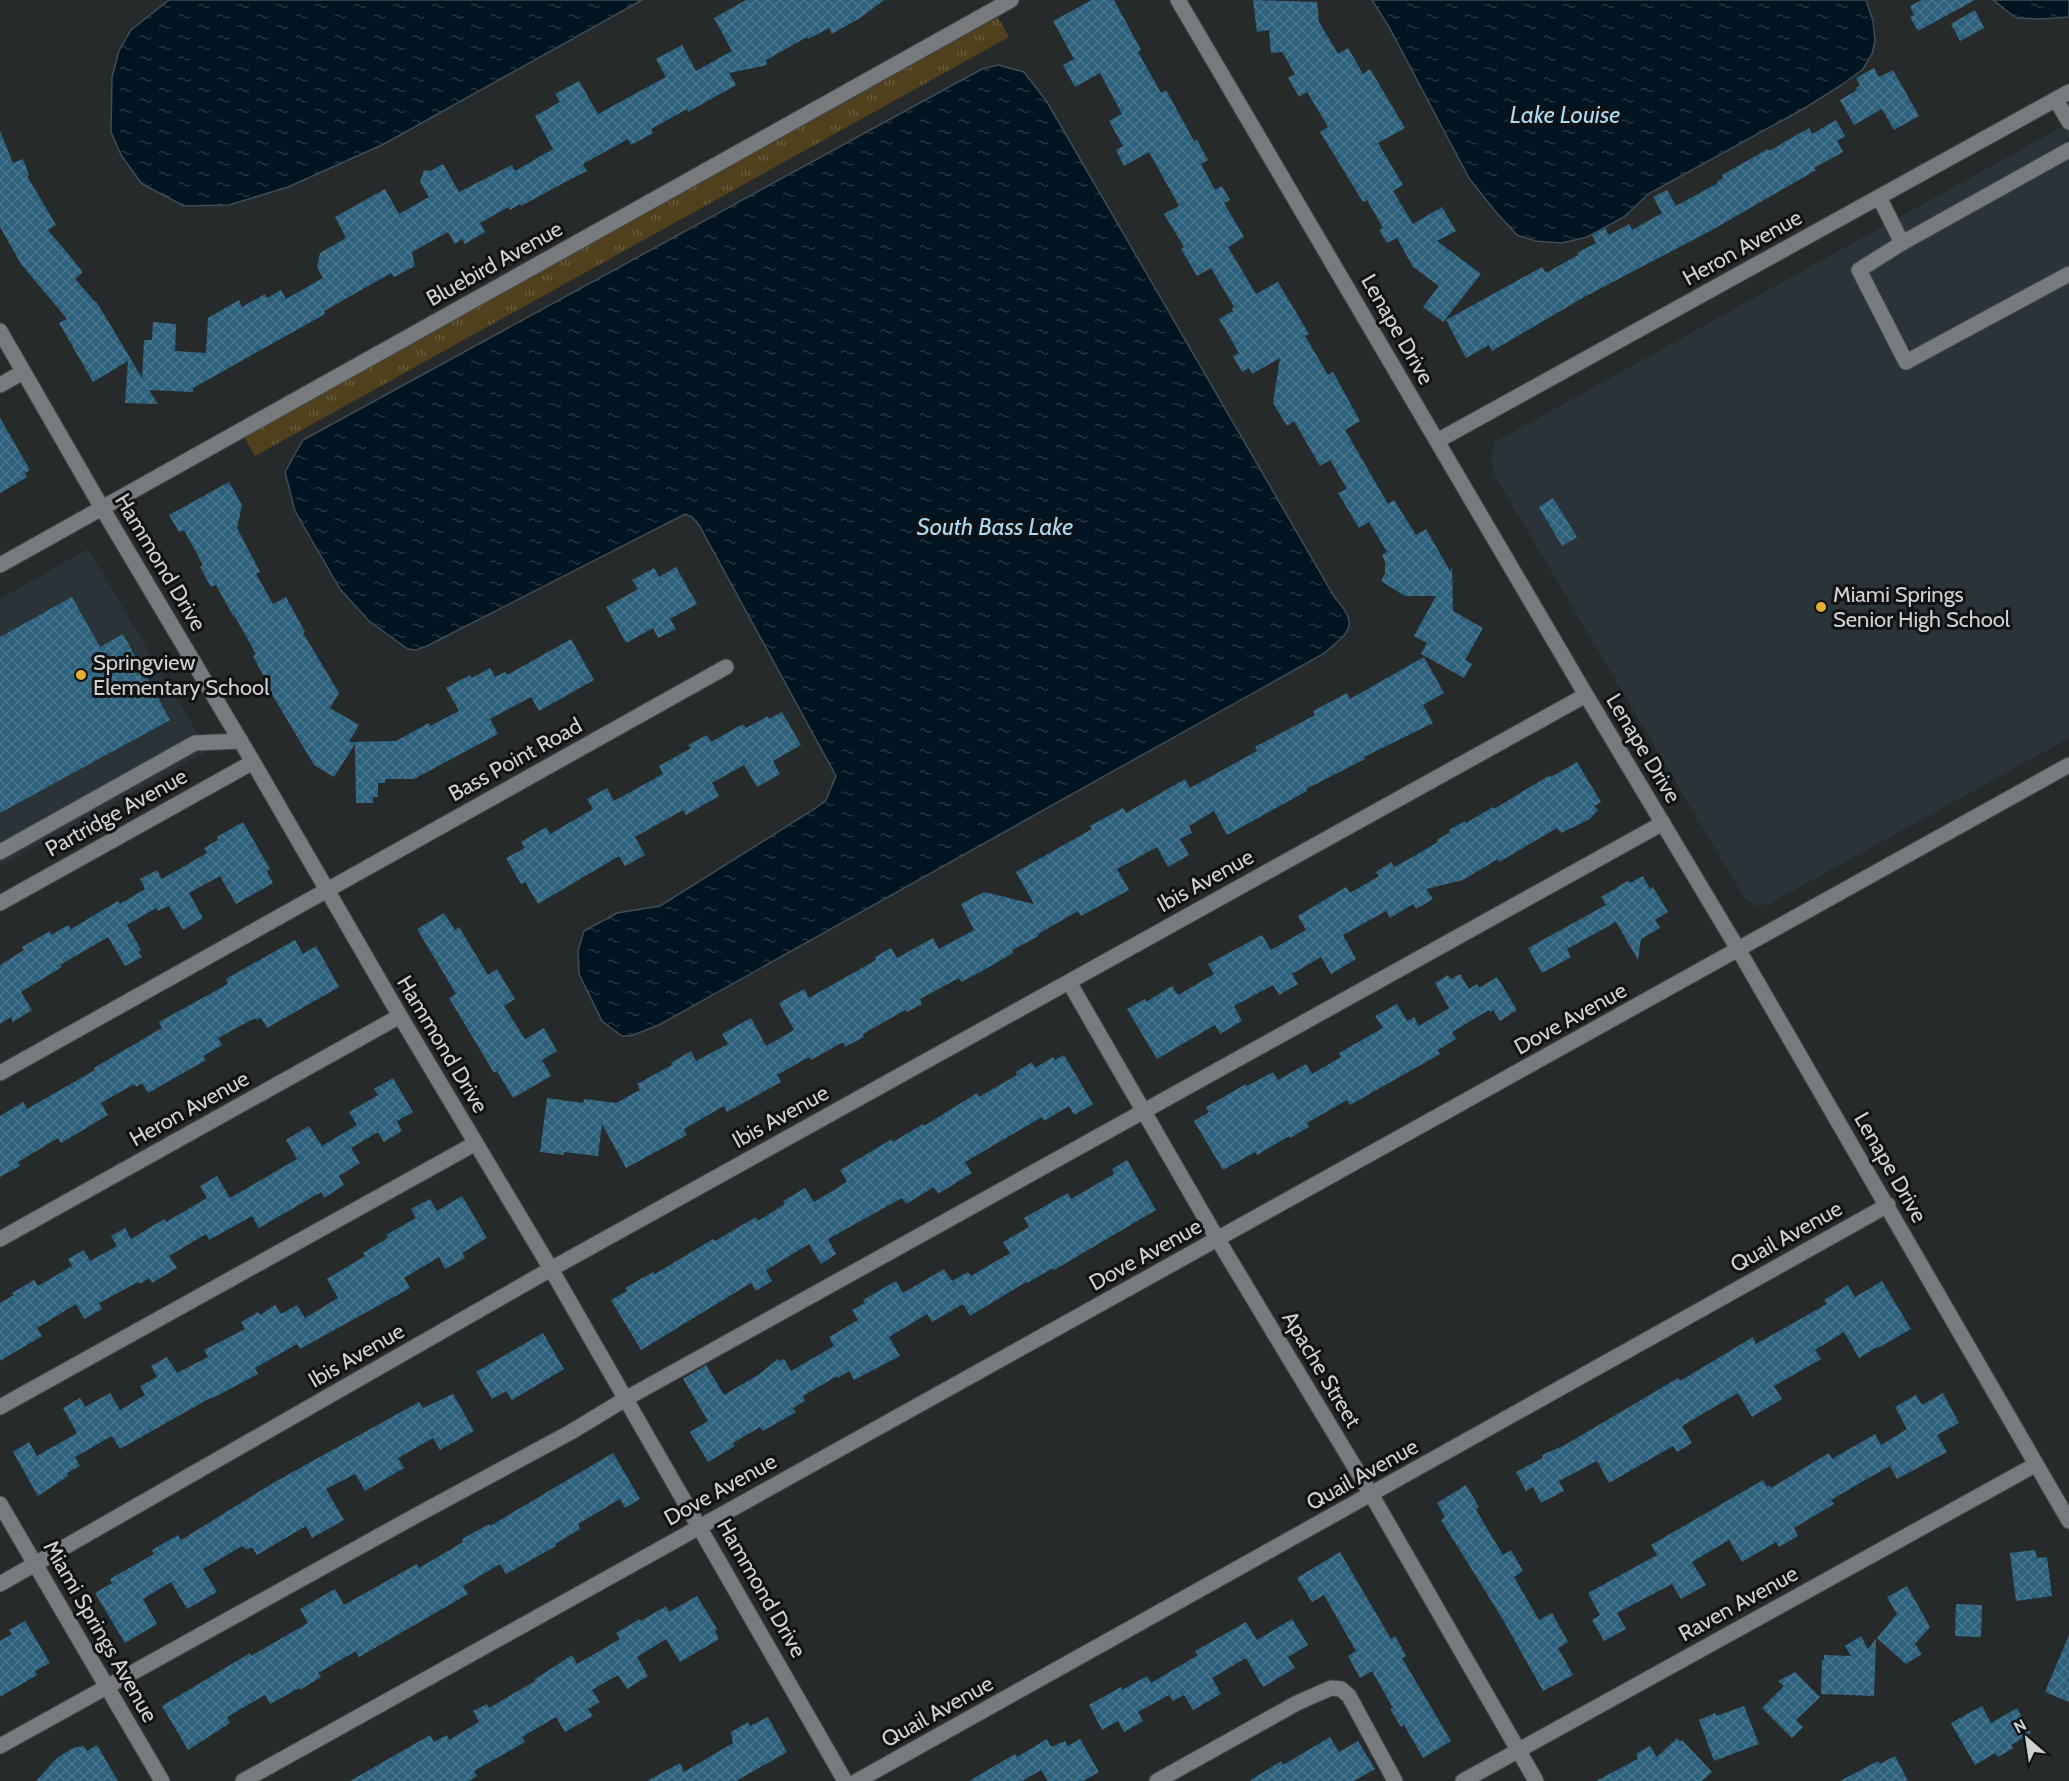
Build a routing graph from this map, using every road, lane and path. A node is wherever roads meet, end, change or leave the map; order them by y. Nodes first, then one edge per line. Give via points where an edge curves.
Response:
1 (1011, 0) edge
2 (1178, 0) edge
3 (2062, 96) edge
4 (2069, 122) edge
5 (2069, 150) edge
6 (1879, 197) junction
7 (1902, 243) junction
8 (2069, 274) edge
9 (0, 331) edge
10 (23, 372) junction
11 (0, 385) edge
12 (1437, 441) junction
13 (102, 508) junction
14 (0, 565) edge
15 (726, 667) dead end
16 (1586, 695) junction
17 (241, 741) junction
18 (254, 762) junction
19 (2069, 765) edge
20 (1663, 823) junction
21 (0, 852) edge
22 (326, 891) junction
23 (0, 903) edge
24 (1738, 949) junction
25 (1069, 982) junction
26 (400, 1016) junction
27 (0, 1073) edge
28 (1143, 1111) junction
29 (476, 1143) junction
30 (1888, 1205) junction
31 (0, 1239) edge
32 (1218, 1240) junction
33 (552, 1269) junction
34 (627, 1398) junction
35 (0, 1407) edge
36 (2036, 1465) junction
37 (1371, 1494) junction
38 (0, 1504) edge
39 (2069, 1521) edge
40 (700, 1526) junction
41 (36, 1564) junction
42 (0, 1584) edge
43 (107, 1687) junction
44 (0, 1746) edge
45 (1518, 1751) junction
46 (162, 1781) edge
47 (243, 1781) edge
48 (845, 1781) edge
49 (857, 1781) edge
50 (1156, 1781) edge
51 (1395, 1781) edge
52 (1463, 1781) edge
53 (1536, 1781) edge

1 - 13 street, Bluebird Avenue
2 - 12 street, Lenape Drive
3 - 4 street
3 - 6 street, Heron Avenue
5 - 7 street
6 - 7 street
6 - 12 street, Heron Avenue
7 - 8 street via 1859,270 1906,362
9 - 10 street, Hammond Drive
10 - 11 street
10 - 13 street, Hammond Drive
12 - 16 street, Lenape Drive
13 - 14 street, Bluebird Avenue
13 - 17 street, Hammond Drive
15 - 22 street, Bass Point Road
16 - 20 street, Lenape Drive
16 - 25 street, Ibis Avenue
17 - 18 street, Hammond Drive
17 - 21 street via 195,743
18 - 22 street, Hammond Drive
18 - 23 street, Partridge Avenue
19 - 24 street, Dove Avenue
20 - 24 street, Lenape Drive
20 - 28 street
22 - 26 street, Hammond Drive
22 - 27 street, Bass Point Road
24 - 30 street, Lenape Drive
24 - 32 street, Dove Avenue
25 - 28 street, Apache Street
25 - 33 street, Ibis Avenue
26 - 29 street, Hammond Drive
26 - 31 street, Heron Avenue
28 - 32 street, Apache Street
28 - 34 street
29 - 33 street, Hammond Drive
29 - 35 street
30 - 36 street, Lenape Drive
30 - 37 street, Quail Avenue
32 - 37 street, Apache Street
32 - 40 street, Dove Avenue
33 - 34 street, Hammond Drive
33 - 41 street, Ibis Avenue
34 - 40 street, Hammond Drive
34 - 43 street
36 - 39 street, Lenape Drive
36 - 45 street, Raven Avenue
37 - 45 street, Apache Street
37 - 49 street, Quail Avenue
38 - 41 street, Miami Springs Avenue
40 - 47 street, Dove Avenue
40 - 48 street, Hammond Drive
41 - 42 street, Ibis Avenue
41 - 43 street, Miami Springs Avenue
43 - 44 street
43 - 46 street, Miami Springs Avenue
45 - 52 street, Raven Avenue
45 - 53 street, Apache Street
50 - 51 street via 1297,1703 1331,1689 1341,1689 1349,1696

